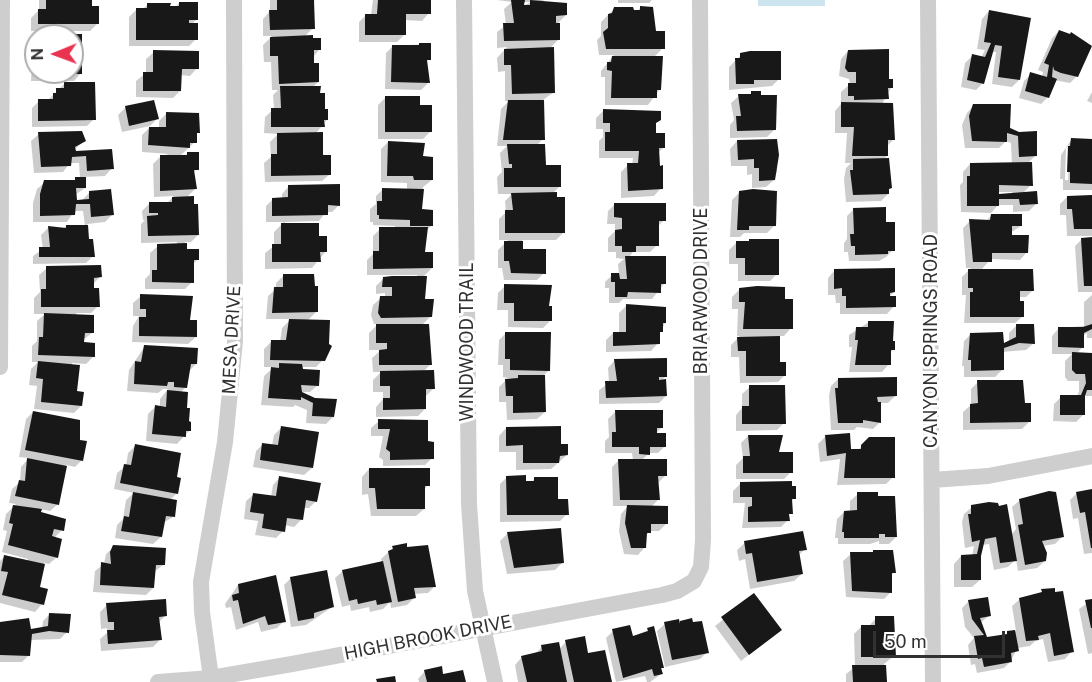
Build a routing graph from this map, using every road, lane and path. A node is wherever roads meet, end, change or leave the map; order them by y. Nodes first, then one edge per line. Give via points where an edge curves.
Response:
1 (2, 0) edge
2 (234, 0) edge
3 (464, 0) edge
4 (700, 0) edge
5 (928, 0) edge
6 (1, 111) edge
7 (0, 367) edge
8 (1092, 456) edge
9 (932, 480) junction
10 (694, 581) joint
11 (484, 628) junction
12 (211, 678) junction
13 (158, 682) edge
14 (495, 682) edge
15 (933, 682) edge

1 - 6 street
2 - 12 street, MESA DRIVE via 235,341 225,442 201,582
3 - 11 street, WINDWOOD TRAIL via 469,504 476,591
4 - 10 street, BRIARWOOD DRIVE via 703,540 701,567
5 - 9 street, CANYON SPRINGS ROAD
6 - 7 street
8 - 9 street via 988,476
9 - 15 street, CANYON SPRINGS ROAD
10 - 11 street, HIGH BROOK DRIVE via 662,595
11 - 12 street, HIGH BROOK DRIVE
11 - 14 street, WINDWOOD TRAIL
12 - 13 street, HIGH BROOK DRIVE

